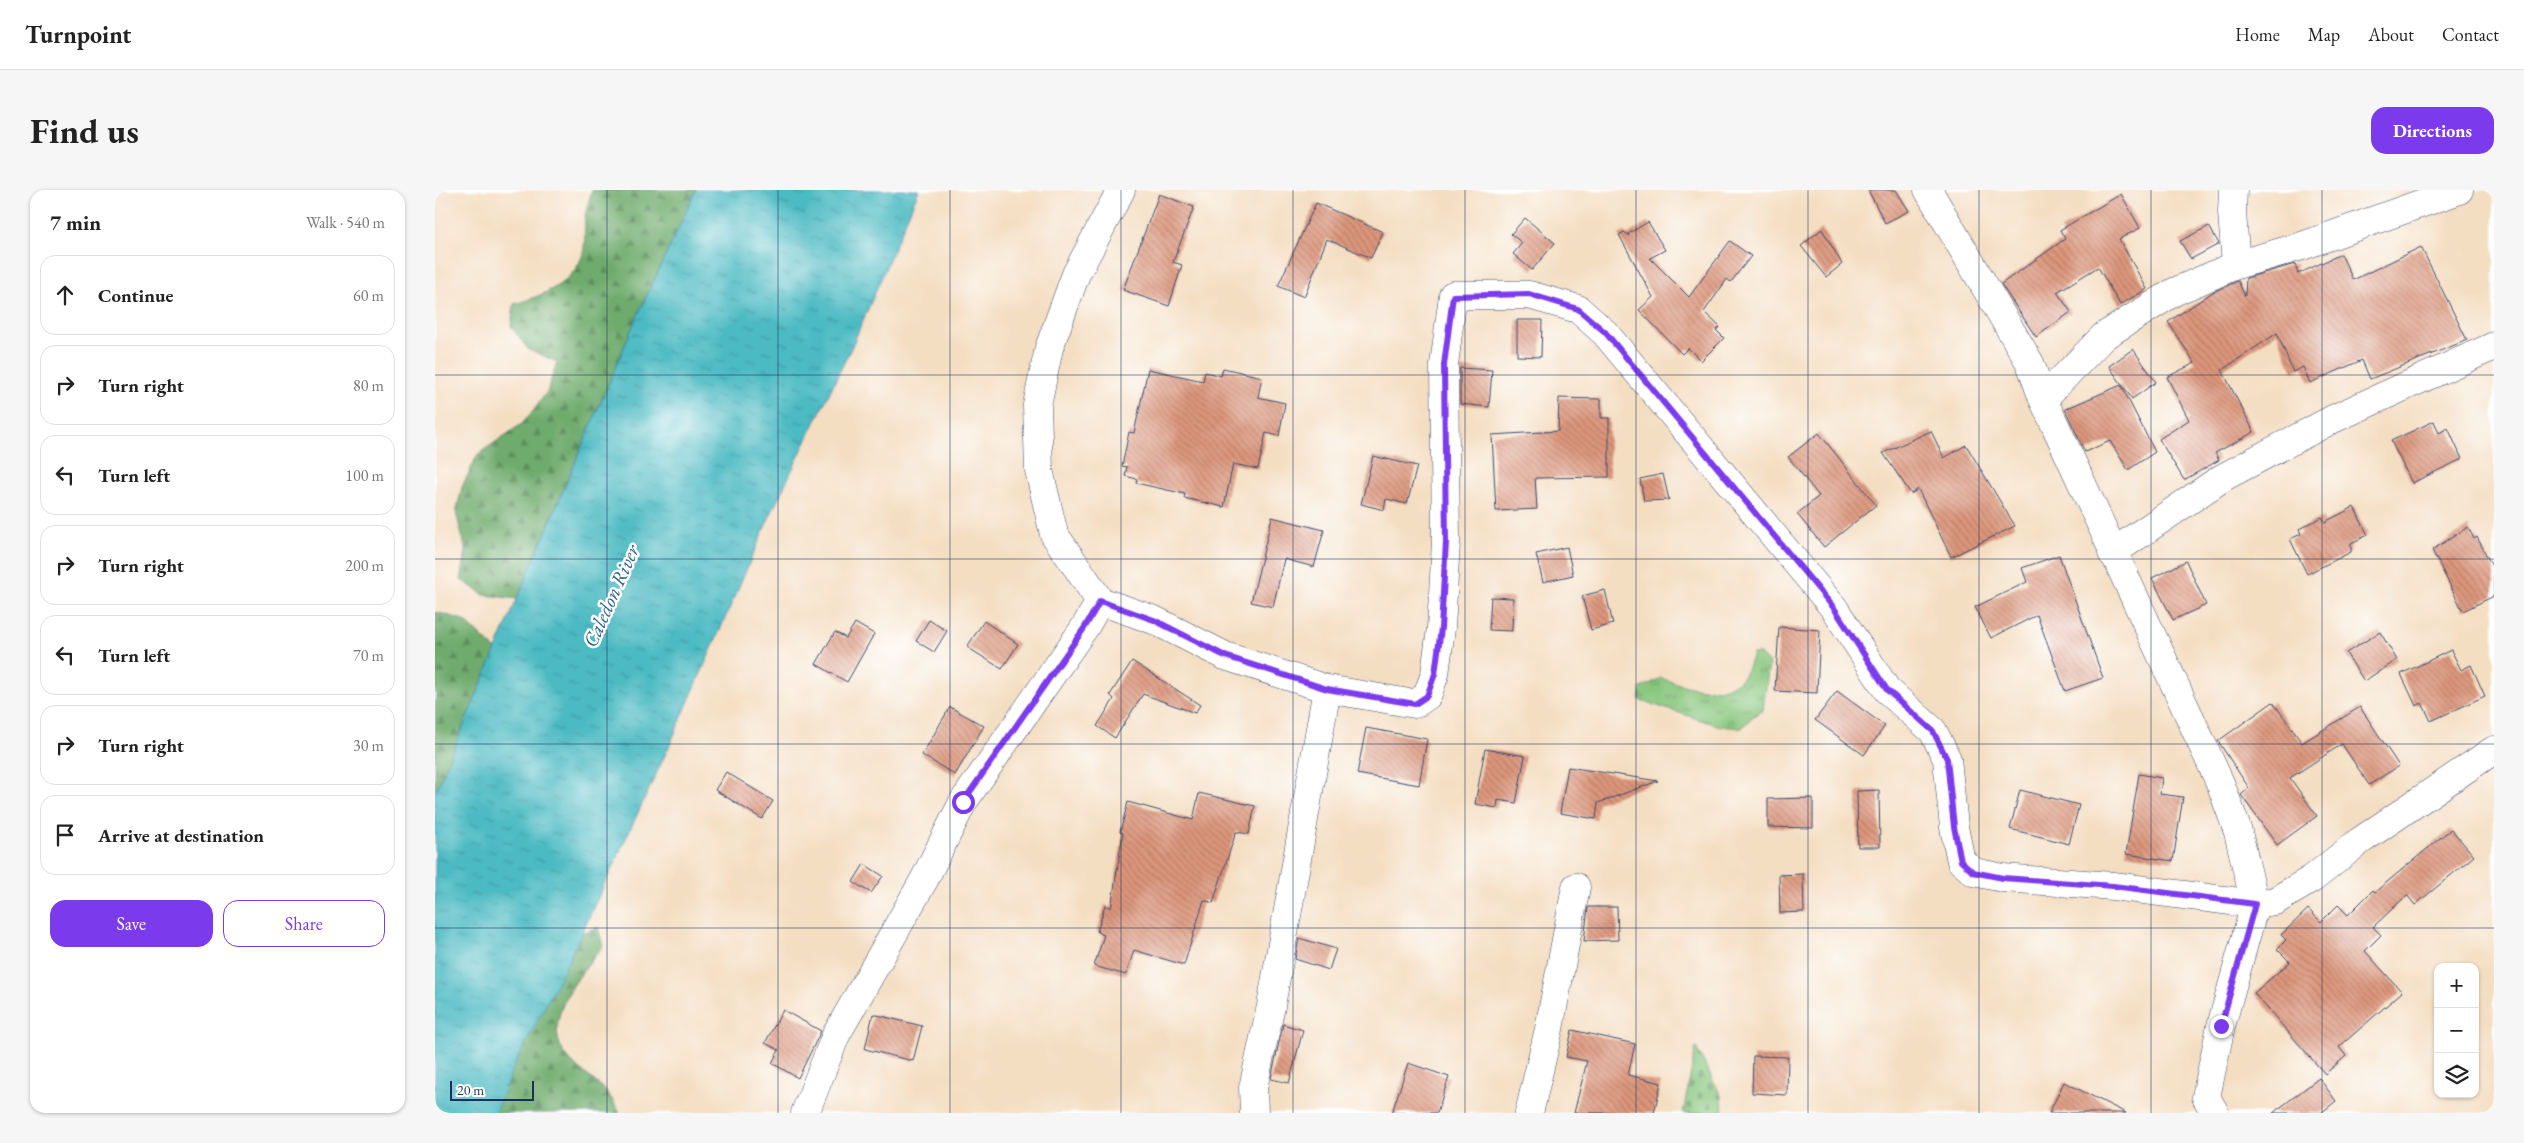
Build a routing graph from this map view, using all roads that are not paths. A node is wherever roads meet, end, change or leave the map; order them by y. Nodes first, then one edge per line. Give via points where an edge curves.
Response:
1 (1121, 190) edge
2 (1929, 190) edge
3 (2233, 190) edge
4 (2459, 190) edge
5 (2236, 265) junction
6 (2494, 346) edge
7 (2043, 399) junction
8 (2112, 553) junction
9 (1100, 601) junction
10 (1327, 689) junction
11 (2494, 750) edge
12 (1576, 887) dead end
13 (2255, 904) junction
14 (805, 1113) edge
15 (1254, 1113) edge
16 (1529, 1113) edge
17 (2215, 1113) edge

1 - 9 street via 1076,274 1049,348 1037,405 1039,470 1054,534
2 - 7 street via 2030,363
3 - 5 street
4 - 5 street via 2302,246
5 - 7 street via 2174,292 2104,336
6 - 8 street via 2341,415 2222,478
7 - 8 street
8 - 13 street via 2221,785 2239,832
9 - 10 street via 1154,620 1225,656
9 - 14 street via 963,802 924,880 836,1035
10 - 13 street via 1415,704 1427,696 1435,674 1446,542 1444,365 1453,296 1529,294 1578,309 1605,332 1834,608 1887,690 1933,731 1947,759 1961,861 1973,872 2003,878 2123,887
10 - 15 street via 1271,1006 1253,1088
11 - 13 street via 2360,841 2313,878 2275,901
12 - 16 street
13 - 17 street via 2221,1026 2206,1097

